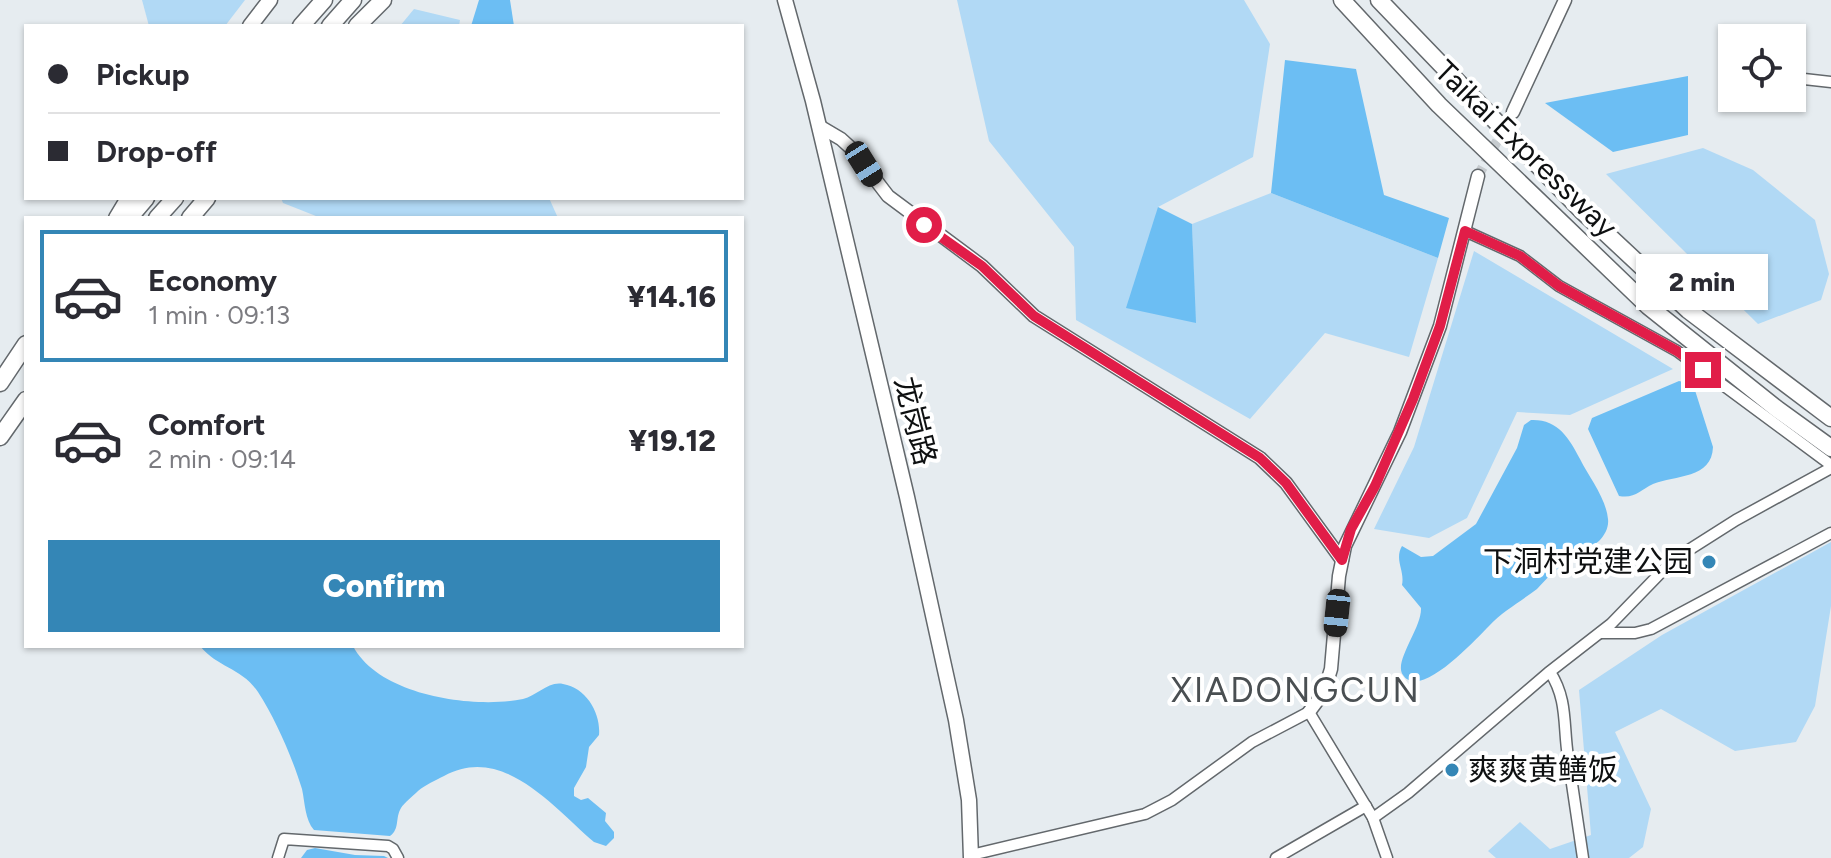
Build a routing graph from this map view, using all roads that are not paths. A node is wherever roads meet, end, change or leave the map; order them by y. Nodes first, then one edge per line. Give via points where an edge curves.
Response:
1 (270, 0) edge
2 (324, 0) edge
3 (353, 0) edge
4 (785, 0) edge
5 (1342, 0) edge
6 (1379, 0) edge
7 (1565, 0) edge
8 (381, 1) edge
9 (252, 24) edge
10 (303, 24) edge
11 (332, 24) edge
12 (359, 24) edge
13 (1806, 79) edge
14 (1831, 82) edge
15 (1513, 112) tunnel mouth
16 (819, 126) junction
17 (1478, 176) tunnel mouth
18 (144, 200) edge
19 (173, 200) edge
20 (205, 200) edge
21 (131, 216) edge
22 (159, 216) edge
23 (192, 216) edge
24 (1465, 231) junction
25 (24, 347) edge
26 (0, 383) edge
27 (24, 403) edge
28 (1831, 418) edge
29 (0, 437) edge
30 (1831, 448) edge
31 (1831, 466) edge
32 (1831, 533) edge
33 (1342, 560) junction
34 (1600, 633) junction
35 (1550, 672) junction
36 (1309, 712) junction
37 (1366, 806) junction
38 (1373, 818) junction
39 (971, 857) edge
40 (278, 858) edge
41 (398, 858) edge
42 (1276, 858) edge
43 (1387, 858) edge
44 (1583, 858) edge

1 - 9 main road
2 - 10 highway
3 - 11 highway
4 - 16 main road, 龙岗路
5 - 30 highway, Taikai Expressway via 1439,105 1648,306
6 - 28 highway, Taikai Expressway via 1581,210 1688,310
7 - 15 street
8 - 12 highway
13 - 14 street
16 - 33 street via 852,149 888,196 982,266 1034,316 1260,458 1286,483
16 - 39 main road, 龙岗路 via 956,720 969,800
17 - 24 street
18 - 21 highway
19 - 22 highway
20 - 23 highway
24 - 31 street via 1520,256 1559,286 1677,351
24 - 33 street via 1440,326 1413,399 1351,529
25 - 26 highway
27 - 29 highway
31 - 34 street via 1680,555
32 - 34 street via 1651,629
33 - 36 street via 1331,669 1324,692
34 - 35 street
35 - 38 street
35 - 44 street via 1563,699
36 - 37 street
36 - 39 street via 1252,742 1145,814
37 - 38 street
37 - 42 street
38 - 43 street
40 - 41 street via 284,839 388,846

